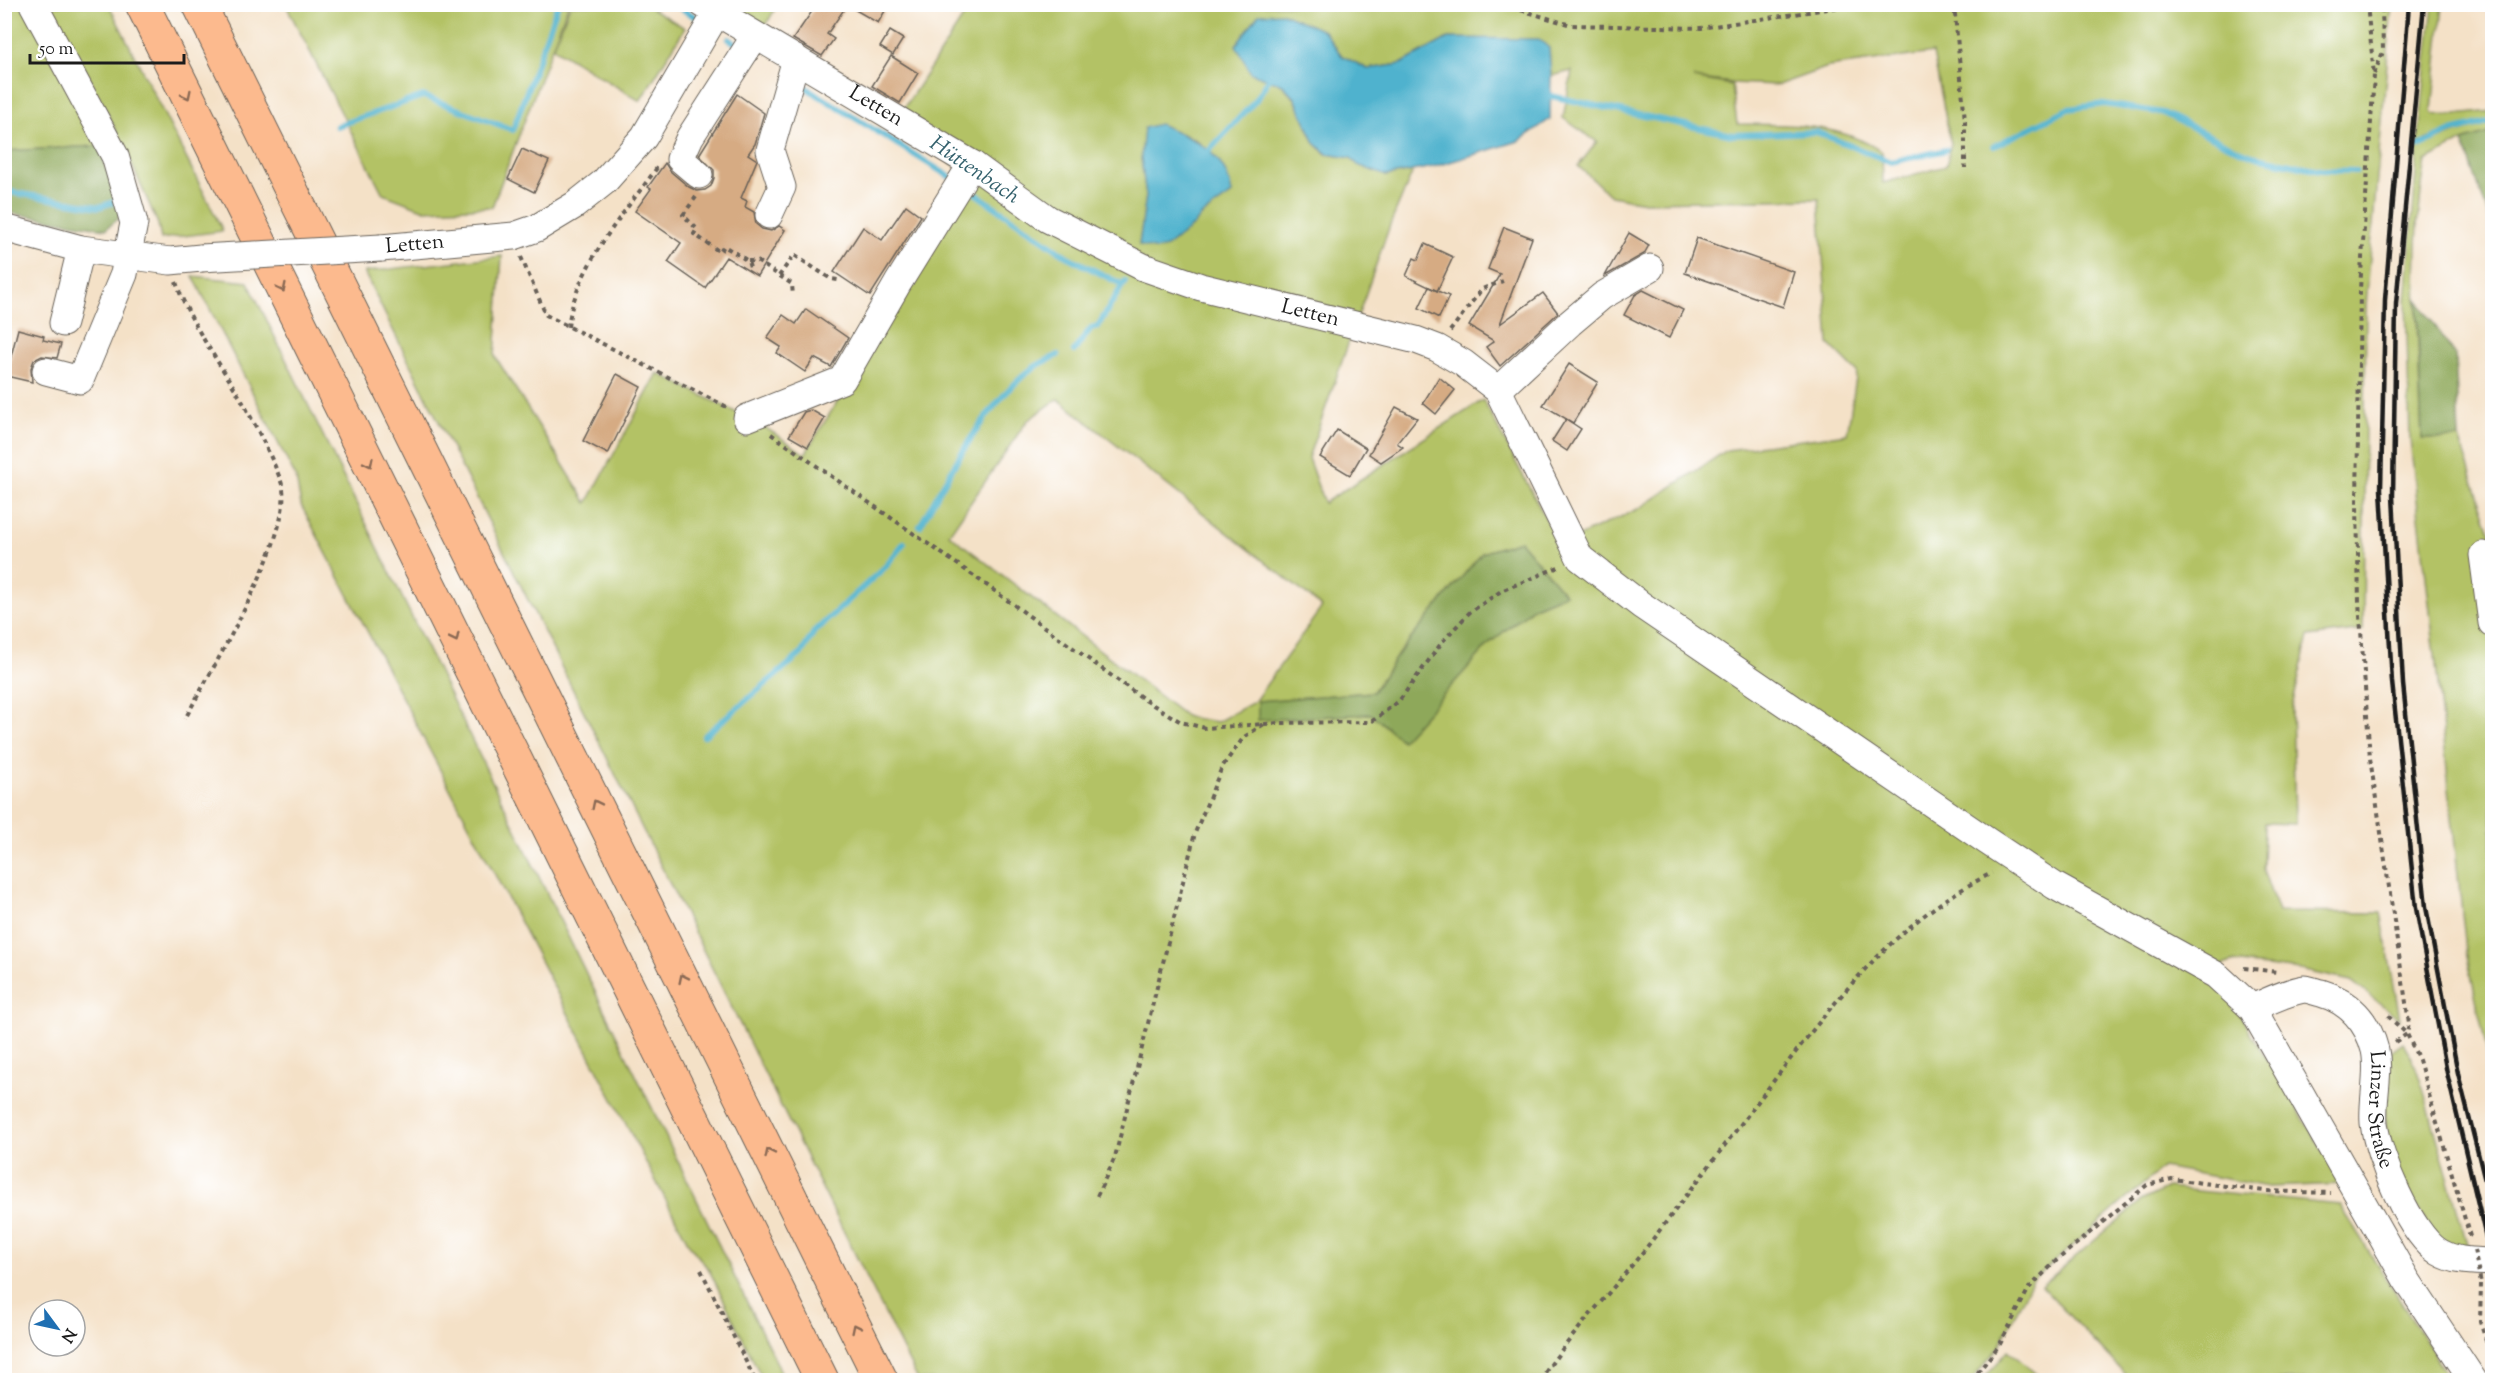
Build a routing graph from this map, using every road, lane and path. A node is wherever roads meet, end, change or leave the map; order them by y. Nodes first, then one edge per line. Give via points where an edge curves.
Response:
1 (33, 4) edge
2 (142, 4) edge
3 (199, 4) edge
4 (1458, 4) edge
5 (1861, 4) edge
6 (1954, 4) edge
7 (2367, 4) edge
8 (2382, 4) edge
9 (714, 7) edge
10 (755, 36) junction
11 (796, 58) junction
12 (2374, 75) junction
13 (690, 137) junction
14 (972, 164) junction
15 (1965, 168) dead end
16 (699, 175) joint
17 (769, 215) dead end
18 (4, 228) edge
19 (514, 236) junction
20 (81, 249) junction
21 (128, 256) junction
22 (170, 261) junction
23 (748, 261) junction
24 (750, 268) dead end
25 (1650, 268) dead end
26 (779, 276) junction
27 (838, 280) dead end
28 (1503, 281) dead end
29 (793, 296) dead end
30 (63, 323) dead end
31 (568, 327) junction
32 (1437, 348) junction
33 (46, 371) dead end
34 (1498, 390) junction
35 (747, 418) junction
36 (2483, 555) dead end
37 (1580, 558) junction
38 (2492, 617) edge
39 (185, 719) dead end
40 (1264, 724) junction
41 (2017, 861) junction
42 (2252, 1008) junction
43 (2357, 1193) junction
44 (1096, 1196) dead end
45 (2483, 1265) edge
46 (700, 1270) dead end
47 (2493, 1358) edge
48 (755, 1380) edge
49 (822, 1380) edge
50 (882, 1380) edge
51 (1540, 1380) edge
52 (1972, 1380) edge
53 (2473, 1380) edge

1 - 21 street via 115,156 134,223
2 -> 49 highway
50 -> 3 highway
4 - 5 path via 1517,9 1571,25 1701,28
6 - 15 path via 1965,121
7 - 12 path
8 - 12 path via 2383,52
9 - 10 street, Letten
9 - 19 street, Letten via 644,137 604,182 556,218
10 - 11 street, Letten
10 - 13 street
11 - 14 street, Letten
11 - 17 street via 770,150 782,187
12 - 45 path via 2360,289 2357,504 2359,602 2370,758 2409,1023 2407,1034 2419,1060
13 - 16 street via 680,159
13 - 31 path via 665,158 599,248 571,306
14 - 32 street, Letten via 1048,219 1143,267 1200,287
14 - 35 street via 842,380
16 - 23 path via 707,179 683,215 697,229 694,234 720,252 724,246
18 - 20 street, Letten
19 - 22 street, Letten, bridge
19 - 31 path via 546,315
20 - 21 street, Letten
20 - 30 street
21 - 22 street, Letten
21 - 33 street via 81,380
22 - 39 path via 182,299 245,406 283,488 280,521 263,570
23 - 24 path
23 - 26 path via 757,261
25 - 34 street via 1602,296
26 - 27 path via 794,255
26 - 29 path via 792,284
28 - 32 path via 1482,289
31 - 35 path
32 - 34 street, Letten
34 - 37 street, Letten
35 - 40 path via 1181,722 1205,728
36 - 38 street
37 - 40 path via 1501,591 1469,613 1399,700 1371,722
37 - 41 street, Letten via 1641,605
40 - 44 path via 1244,737 1222,767 1195,833 1115,1157
41 - 42 street, Letten via 2216,975
41 - 51 path via 1964,886 1923,913 1826,1012 1627,1273
42 - 43 street, Letten
42 - 45 street, Linzer Straße via 2306,989 2334,997 2352,1008 2365,1025 2375,1052 2374,1124 2385,1167 2416,1229 2438,1251
43 - 52 path via 2264,1191 2172,1179 2147,1185 2028,1288 2000,1344
43 - 53 street, Letten via 2406,1280
45 - 47 path via 2480,1322
46 - 48 path

